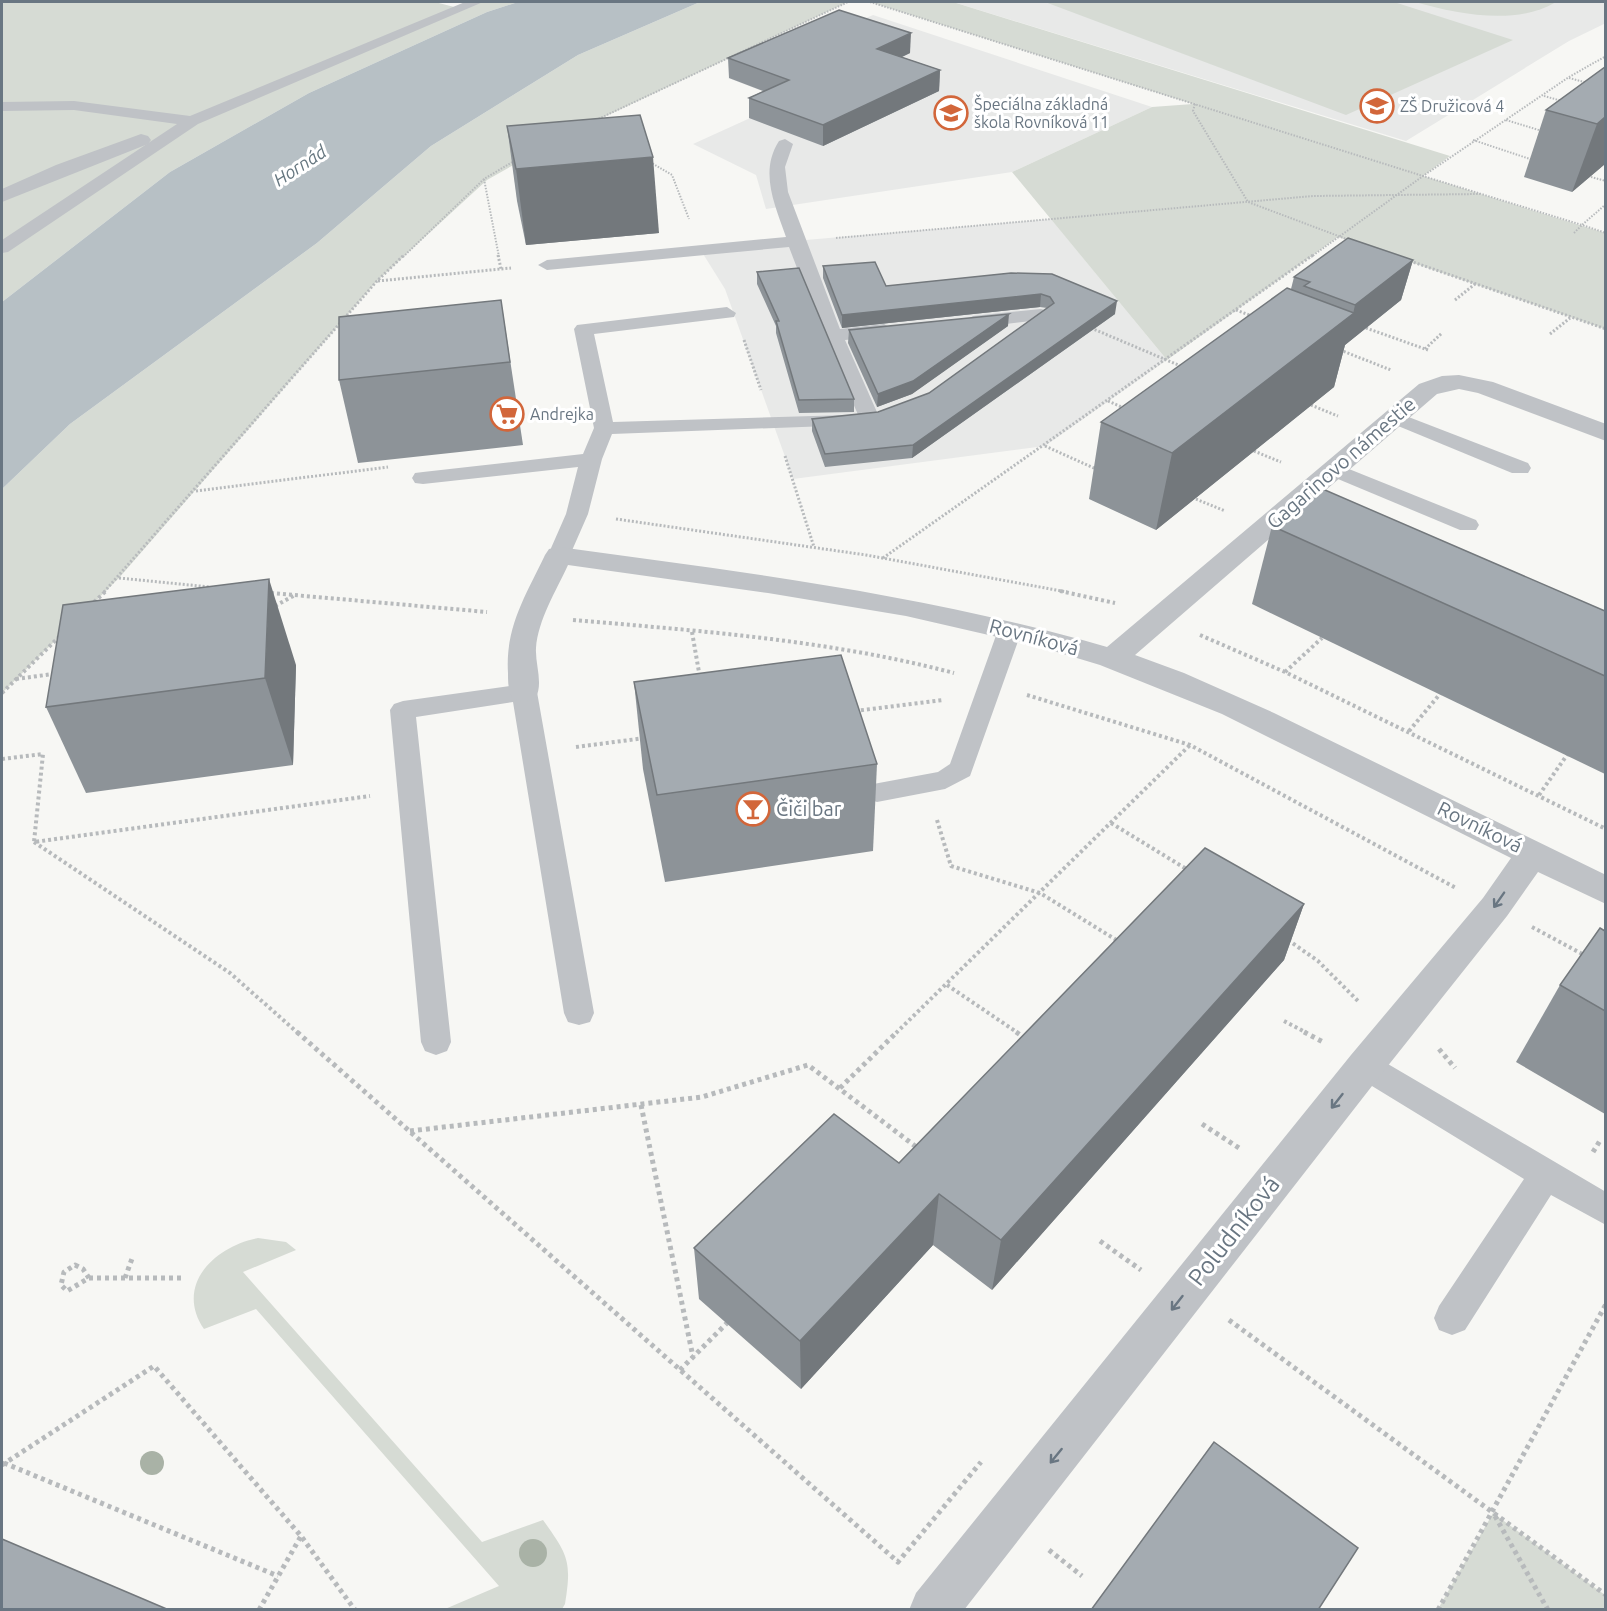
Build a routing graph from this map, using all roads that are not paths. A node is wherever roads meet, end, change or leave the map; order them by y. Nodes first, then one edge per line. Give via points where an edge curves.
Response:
1 (476, 2) edge
2 (2, 106) edge
3 (192, 122) junction
4 (141, 140) joint
5 (785, 144) dead end
6 (2, 196) edge
7 (796, 241) junction
8 (2, 248) edge
9 (547, 264) road end
10 (727, 313) dead end
11 (960, 323) edge
12 (902, 329) edge
13 (833, 336) junction
14 (1003, 341) edge
15 (890, 412) edge
16 (1393, 417) junction
17 (870, 419) junction
18 (604, 428) junction
19 (1605, 433) edge
20 (591, 459) junction
21 (1520, 468) dead end
22 (1334, 469) junction
23 (423, 478) dead end
24 (1468, 525) dead end
25 (559, 555) junction
26 (1010, 630) junction
27 (1112, 659) junction
28 (524, 692) junction
29 (877, 792) dead end
30 (1533, 853) junction
31 (1605, 891) edge
32 (579, 1012) dead end
33 (436, 1042) dead end
34 (1365, 1066) junction
35 (1546, 1174) junction
36 (1605, 1210) edge
37 (1452, 1318) dead end
38 (933, 1610) edge

1 - 3 lane
2 - 3 lane via 81,104
3 - 4 lane
3 - 8 lane
4 - 6 street
5 - 7 lane via 777,156 775,173
7 - 9 lane
7 - 13 lane
10 - 18 lane via 584,329
11 - 14 lane via 1041,315
12 - 13 lane
13 - 17 lane
15 - 17 lane
16 - 19 street, Gagarinovo námestie via 1428,389 1459,382 1484,387
16 - 21 lane
16 - 22 street, Gagarinovo námestie
17 - 18 lane
18 - 20 lane
20 - 23 lane
20 - 25 lane via 577,514
22 - 24 lane
22 - 27 street, Gagarinovo námestie
25 - 26 street, Rovníková via 804,589
25 - 28 street via 530,616 521,648
26 - 27 street, Rovníková
26 - 29 lane via 961,769 945,780
27 - 30 street, Rovníková via 1212,696
28 - 32 lane
28 - 33 lane via 403,710
30 - 31 street, Rovníková
30 -> 34 street, Poludníková
34 - 35 lane
34 -> 38 street, Poludníková
35 - 36 lane
35 - 37 lane

